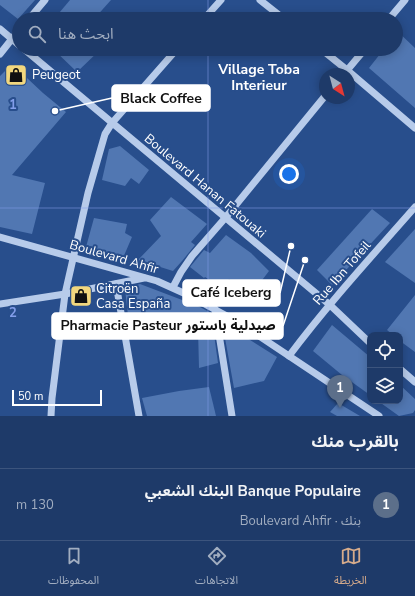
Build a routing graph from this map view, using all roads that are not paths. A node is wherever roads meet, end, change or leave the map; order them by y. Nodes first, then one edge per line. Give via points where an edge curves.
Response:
1 (45, 0) edge
2 (221, 0) edge
3 (260, 0) edge
4 (405, 0) edge
5 (35, 12) edge
6 (210, 12) edge
7 (275, 12) edge
8 (395, 12) edge
9 (0, 29) edge
10 (12, 39) joint
11 (0, 54) edge
12 (32, 56) edge
13 (171, 56) edge
14 (329, 56) edge
15 (359, 56) edge
16 (342, 68) edge
17 (349, 68) edge
18 (355, 79) edge
19 (319, 103) edge
20 (112, 123) junction
21 (415, 128) edge
22 (415, 207) edge
23 (226, 218) junction
24 (0, 237) edge
25 (72, 258) junction
26 (145, 278) junction
27 (116, 284) junction
28 (173, 288) junction
29 (65, 294) junction
30 (0, 304) edge
31 (330, 305) junction
32 (215, 309) junction
33 (367, 340) edge
34 (289, 356) junction
35 (403, 372) edge
36 (415, 382) edge
37 (51, 416) edge
38 (139, 416) edge
39 (232, 416) edge
40 (379, 416) edge

1 - 5 street
2 - 6 street
3 - 7 street
4 - 8 street
9 - 10 street
10 - 11 street
12 - 20 street, Boulevard Hanan Fatouaki
13 - 20 street
14 - 16 street
15 - 17 street
18 - 21 street
19 - 23 street
20 - 23 street, Boulevard Hanan Fatouaki
20 - 25 street via 105,134
22 - 31 street, Rue Ibn Tofeil
23 - 28 street via 192,256
23 - 31 street, Boulevard Hanan Fatouaki
24 - 25 street, Boulevard Ahfir
25 - 26 street, Boulevard Ahfir
25 - 29 street
26 - 27 street
26 - 28 street, Boulevard Ahfir
27 - 29 street
27 - 38 street
28 - 32 street, Boulevard Ahfir
29 - 30 street
29 - 37 street
31 - 33 street, Boulevard Hanan Fatouaki
31 - 34 street, Rue Ibn Tofeil
32 - 34 street, Boulevard Ahfir
32 - 39 street
34 - 40 street, Boulevard Ahfir
35 - 36 street

